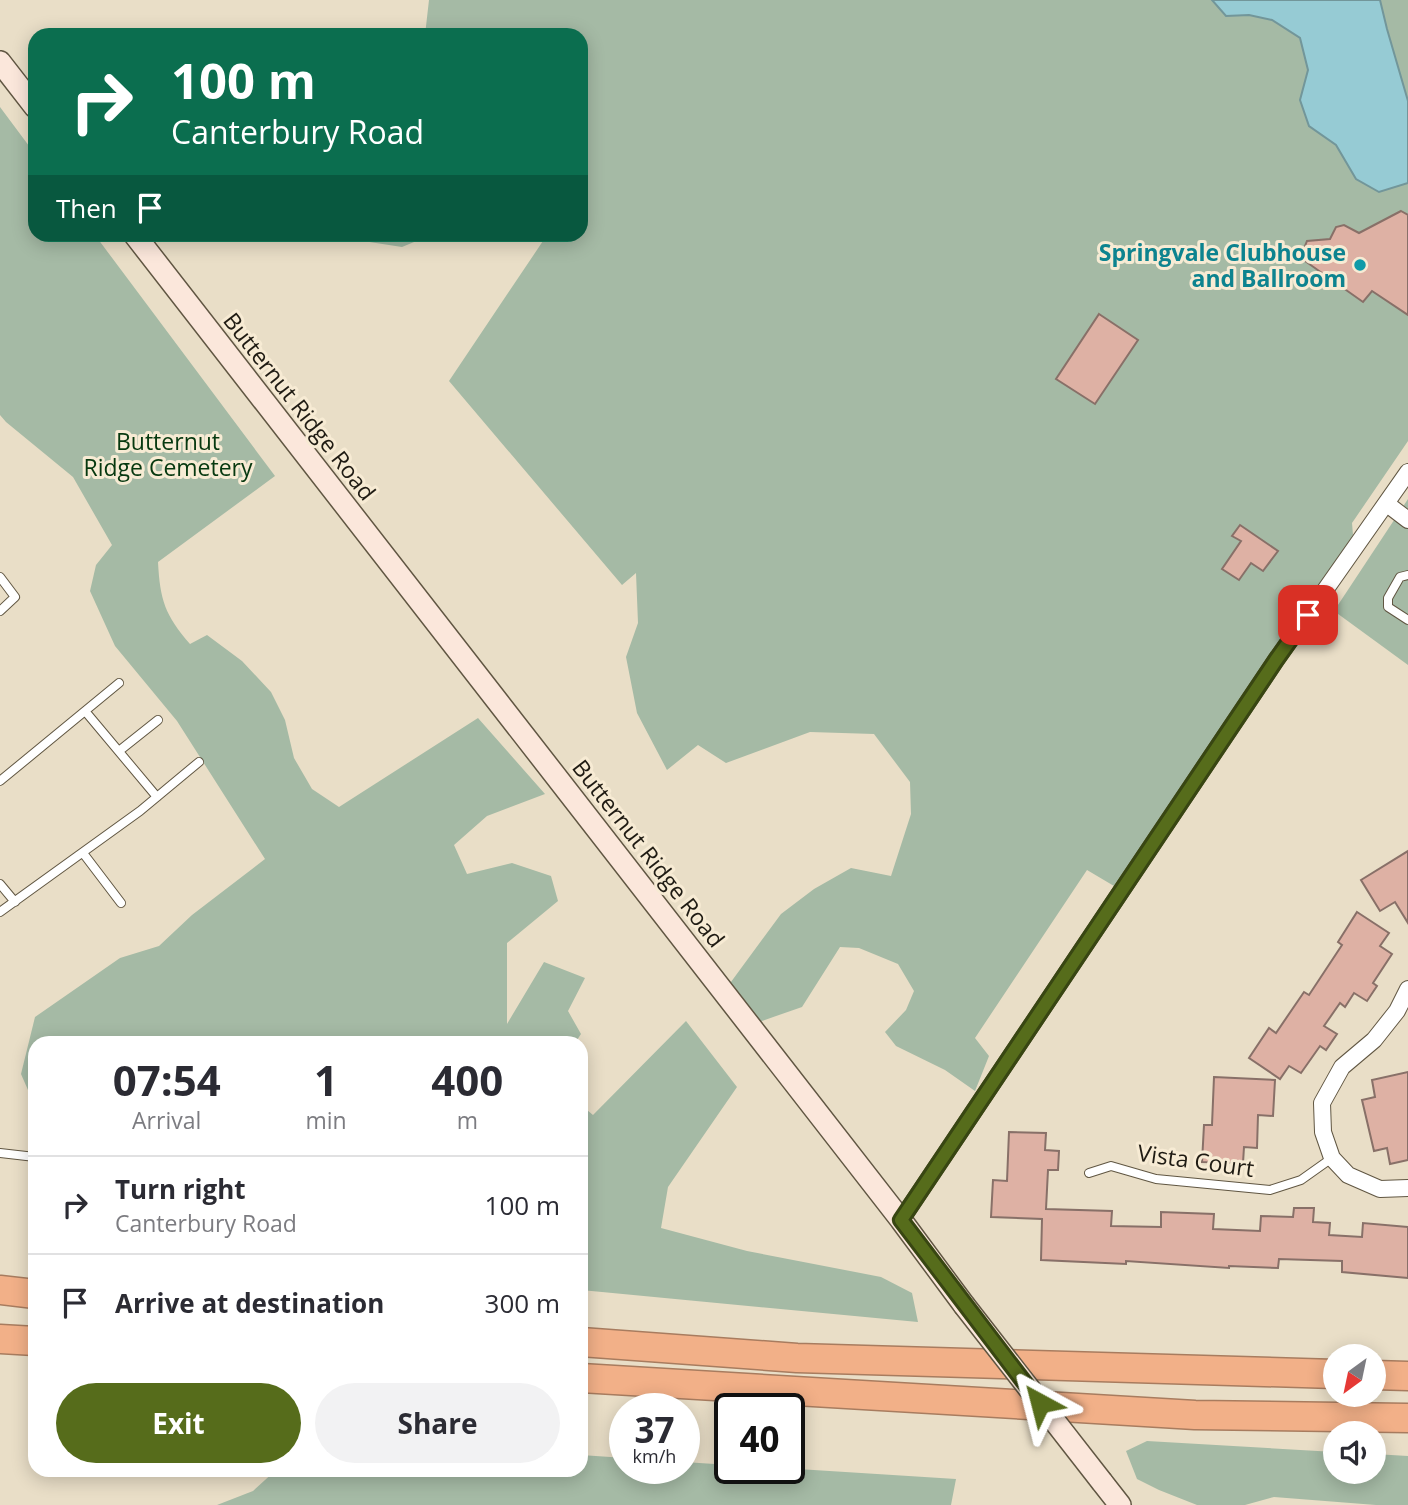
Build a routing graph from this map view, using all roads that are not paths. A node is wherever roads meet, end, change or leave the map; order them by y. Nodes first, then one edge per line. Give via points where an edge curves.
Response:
1 (0, 62) edge
2 (28, 98) edge
3 (140, 242) edge
4 (1406, 482) edge
5 (1387, 505) junction
6 (1408, 520) edge
7 (1408, 575) edge
8 (0, 578) edge
9 (0, 611) edge
10 (1408, 620) edge
11 (119, 683) dead end
12 (85, 711) junction
13 (159, 720) dead end
14 (118, 751) junction
15 (199, 762) dead end
16 (0, 781) edge
17 (157, 797) junction
18 (83, 853) junction
19 (0, 884) edge
20 (15, 902) junction
21 (121, 903) dead end
22 (0, 912) edge
23 (1408, 989) edge
24 (0, 1153) edge
25 (28, 1156) edge
26 (1332, 1158) junction
27 (1089, 1173) dead end
28 (1408, 1188) edge
29 (901, 1220) junction
30 (0, 1290) edge
31 (28, 1293) edge
32 (0, 1339) edge
33 (28, 1341) edge
34 (588, 1343) edge
35 (1323, 1374) edge
36 (1386, 1375) edge
37 (1408, 1376) edge
38 (588, 1378) edge
39 (1408, 1418) edge
40 (1120, 1505) edge

1 - 2 street
3 - 29 street, Butternut Ridge Road
4 - 5 street
5 - 6 street
5 - 29 street via 1276,660
7 - 10 lane via 1401,577 1388,598 1388,607
8 - 9 lane via 15,597
11 - 12 lane
12 - 14 lane
12 - 16 lane
13 - 14 lane
14 - 17 lane
15 - 17 lane
17 - 18 lane
18 - 20 lane
18 - 21 lane
19 - 20 lane
20 - 22 lane
23 - 26 street via 1374,1040 1342,1067 1322,1103 1323,1132
24 - 25 lane
26 - 27 lane, Vista Court via 1301,1180 1270,1190 1156,1179 1111,1166
26 - 28 street via 1348,1175 1380,1189
29 - 40 street, Butternut Ridge Road, bridge
30 - 31 highway
32 - 33 highway
34 - 35 highway via 797,1358
36 - 37 highway
38 - 39 highway via 1195,1415

